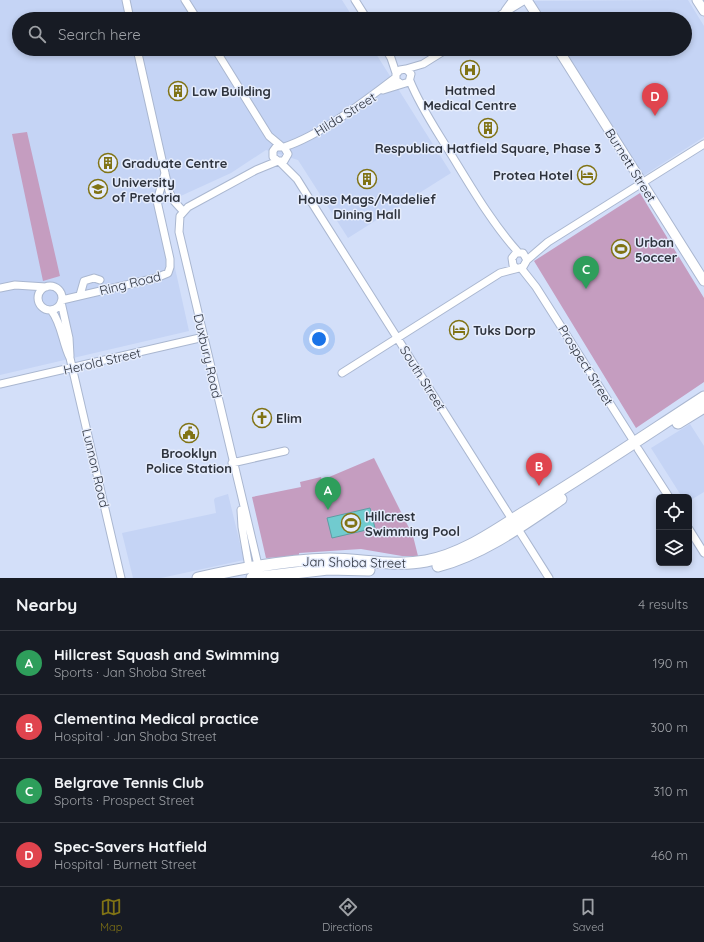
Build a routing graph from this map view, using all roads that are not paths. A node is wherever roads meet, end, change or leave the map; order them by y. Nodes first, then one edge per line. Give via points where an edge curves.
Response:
1 (126, 0) edge
2 (185, 0) edge
3 (355, 0) edge
4 (514, 0) edge
5 (526, 0) edge
6 (697, 0) edge
7 (506, 11) joint
8 (704, 11) edge
9 (129, 12) edge
10 (192, 12) edge
11 (363, 12) edge
12 (534, 12) edge
13 (139, 56) edge
14 (219, 56) edge
15 (436, 56) edge
16 (562, 56) edge
17 (391, 58) joint
18 (429, 60) junction
19 (405, 69) junction
20 (403, 80) junction
21 (270, 136) junction
22 (309, 136) junction
23 (704, 144) edge
24 (282, 146) junction
25 (273, 153) junction
26 (288, 155) junction
27 (279, 162) junction
28 (256, 170) junction
29 (165, 173) junction
30 (297, 179) junction
31 (642, 184) junction
32 (183, 211) junction
33 (502, 232) junction
34 (548, 242) junction
35 (520, 253) junction
36 (511, 259) junction
37 (523, 265) junction
38 (500, 273) junction
39 (100, 280) dead end
40 (704, 281) edge
41 (29, 286) junction
42 (46, 287) junction
43 (0, 288) edge
44 (80, 295) junction
45 (39, 298) junction
46 (62, 301) junction
47 (51, 310) junction
48 (204, 337) junction
49 (398, 338) junction
50 (70, 358) junction
51 (72, 368) junction
52 (342, 373) dead end
53 (0, 384) edge
54 (704, 397) edge
55 (704, 407) edge
56 (636, 446) junction
57 (285, 450) dead end
58 (232, 463) junction
59 (667, 494) edge
60 (516, 523) junction
61 (690, 530) edge
62 (704, 553) edge
63 (254, 566) junction
64 (300, 571) junction
65 (121, 578) edge
66 (198, 578) edge
67 (252, 578) edge
68 (282, 578) edge
69 (550, 578) edge

1 - 9 street
2 - 10 street
3 - 11 street
4 - 7 street
5 - 7 street
5 - 12 street
6 - 8 street
13 - 29 street, Ring Road
14 - 21 street
15 - 18 street, Hilda Street
16 - 31 street, Burnett Street
17 - 19 street
17 - 20 street
18 - 19 street, Hilda Street
18 - 20 street, Hilda Street
19 - 20 street, Hilda Street
19 - 20 street
20 - 22 street, Hilda Street
20 - 33 street
21 - 24 street
21 - 25 street
22 - 24 street, Hilda Street
22 - 26 street, Hilda Street
23 - 31 street
24 - 25 street via 276,147
24 - 26 street
25 - 27 street
25 - 28 street
26 - 27 street via 284,161
26 - 30 street, South Street
27 - 28 street
27 - 30 street, South Street
28 - 32 street
29 - 32 street, Ring Road via 171,196
29 - 44 street, Ring Road via 157,201 170,259 170,270 166,275 156,278
30 - 49 street, South Street
31 - 34 street
31 - 40 street, Burnett Street
32 - 48 street, Duxbury Road via 178,221 179,232
33 - 35 street
33 - 36 street
34 - 35 street
34 - 37 street
35 - 36 street
35 - 37 street
36 - 37 street via 513,265
36 - 38 street
37 - 38 street
37 - 56 street, Prospect Street
38 - 49 street
39 - 44 street via 94,278 84,281
41 - 42 street
41 - 43 street
41 - 45 street
42 - 45 street via 41,291
42 - 46 street via 57,288
44 - 46 street, Ring Road
45 - 47 street via 43,306
46 - 47 street via 57,308
46 - 50 street, Lunnon Road
47 - 50 street, Lunnon Road via 59,321 61,336
48 - 51 street, Herold Street
48 - 58 street, Duxbury Road
49 - 52 street
49 - 60 street, South Street
50 - 51 street, Lunnon Road
51 - 53 street, Herold Street
51 - 65 street, Lunnon Road
54 - 56 main road, Jan Shoba Street
55 - 56 main road, Jan Shoba Street
56 - 59 street, Prospect Street
56 - 60 main road, Jan Shoba Street
57 - 58 street
58 - 63 street, Duxbury Road via 242,502 242,527
60 - 63 main road, Jan Shoba Street via 466,547 426,561 392,564 327,559
60 - 64 main road, Jan Shoba Street via 474,553 436,566 389,571 338,568
60 - 69 street, South Street
61 - 62 street
63 - 66 main road, Jan Shoba Street
64 - 67 main road, Jan Shoba Street
64 - 68 main road

